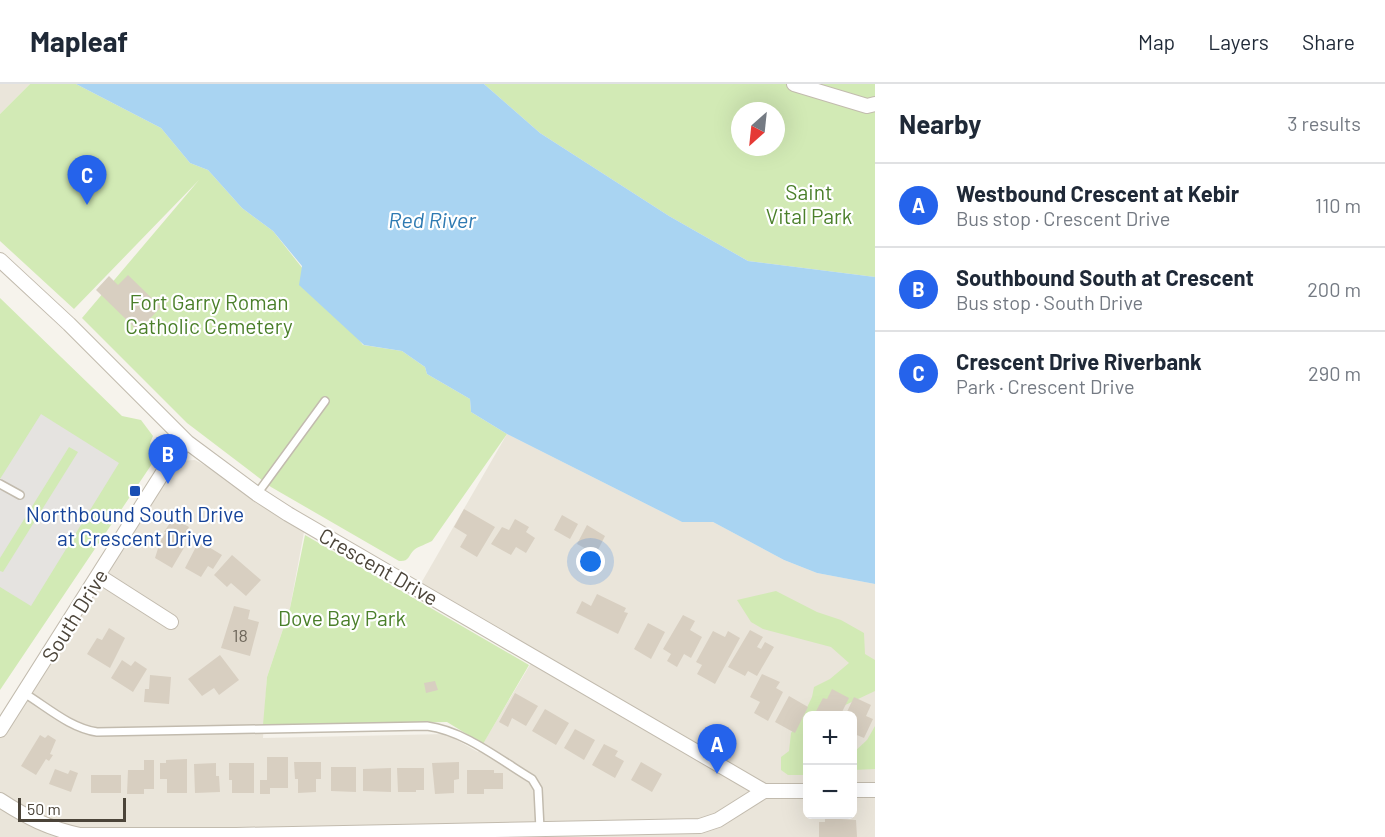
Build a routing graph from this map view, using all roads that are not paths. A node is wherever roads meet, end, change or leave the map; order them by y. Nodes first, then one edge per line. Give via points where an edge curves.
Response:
1 (794, 84) edge
2 (875, 104) edge
3 (1, 263) edge
4 (325, 401) dead end
5 (187, 441) junction
6 (0, 484) edge
7 (257, 494) junction
8 (20, 495) dead end
9 (99, 576) junction
10 (171, 622) dead end
11 (24, 693) junction
12 (0, 730) edge
13 (857, 790) edge
14 (875, 790) edge
15 (764, 791) junction
16 (803, 791) edge
17 (0, 800) edge
18 (540, 829) junction
19 (223, 836) edge

1 - 2 street via 867,106
3 - 5 street, Crescent Drive
4 - 7 lane
5 - 7 street, Crescent Drive
5 - 9 street, South Drive via 174,455
6 - 8 lane
7 - 15 street, Crescent Drive
9 - 10 street
9 - 11 street, South Drive
11 - 12 street, South Drive
11 - 18 lane via 74,725 97,732 440,728 459,735 532,780 538,789
13 - 14 street
15 - 16 street
15 - 18 street via 718,820 700,826
17 - 19 street via 26,818 80,835
18 - 19 street

